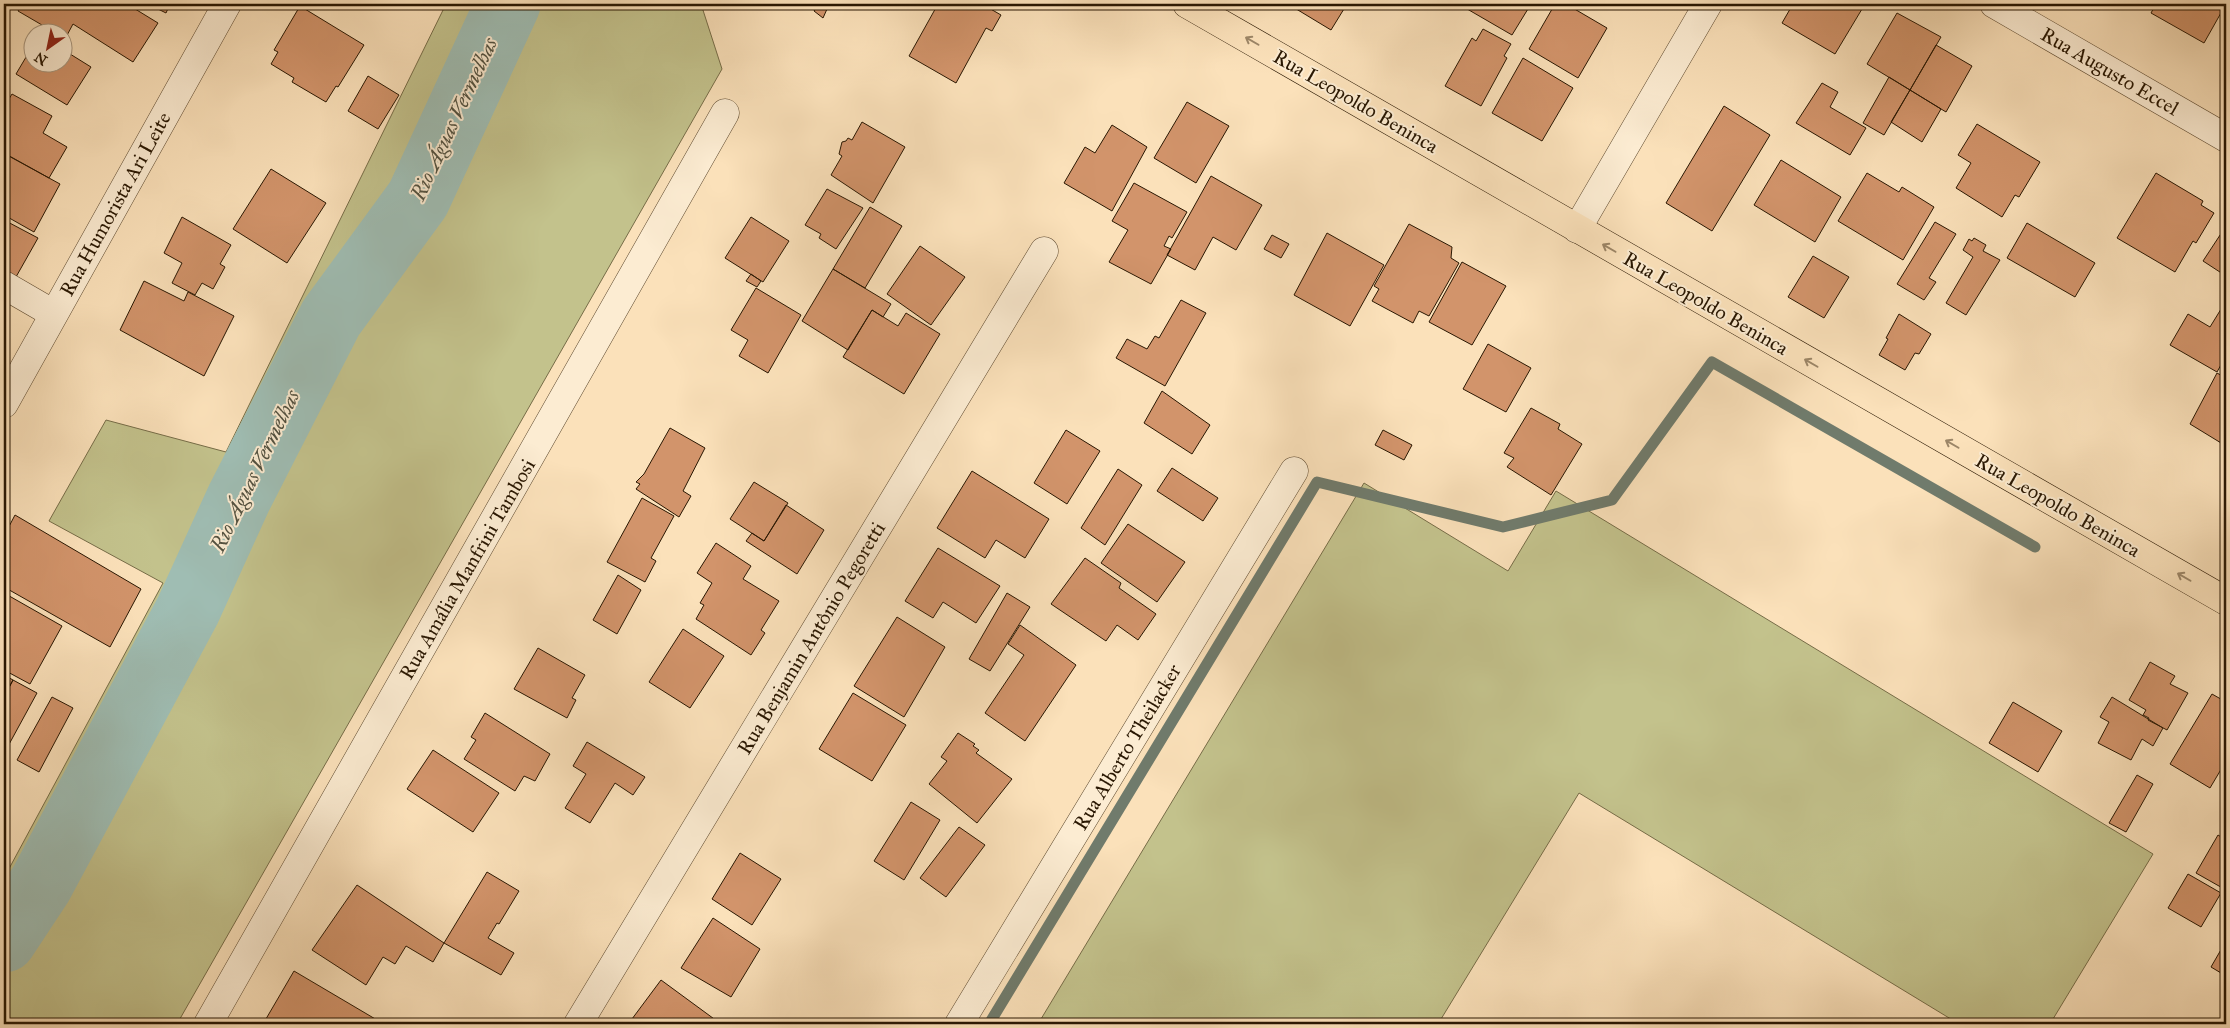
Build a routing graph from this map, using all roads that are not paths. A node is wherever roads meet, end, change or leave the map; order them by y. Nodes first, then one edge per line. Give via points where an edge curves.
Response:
1 (226, 4) edge
2 (1187, 4) edge
3 (1708, 4) edge
4 (1994, 4) edge
5 (725, 113) dead end
6 (2226, 138) edge
7 (1577, 229) junction
8 (1044, 251) dead end
9 (4, 285) edge
10 (54, 314) junction
11 (4, 404) edge
12 (1294, 470) dead end
13 (2226, 601) edge
14 (208, 1024) edge
15 (578, 1024) edge
16 (959, 1024) edge

1 - 10 street, Rua Humorista Ari Leite
7 -> 2 main road, Rua Leopoldo Beninca
3 - 7 street
4 - 6 street, Rua Augusto Eccel
5 - 14 street, Rua Amália Manfrini Tambosi
13 -> 7 main road, Rua Leopoldo Beninca
8 - 15 street, Rua Benjamin Antônio Pegoretti
9 - 10 street
10 - 11 street, Rua Humorista Ari Leite
12 - 16 street, Rua Alberto Theilacker

